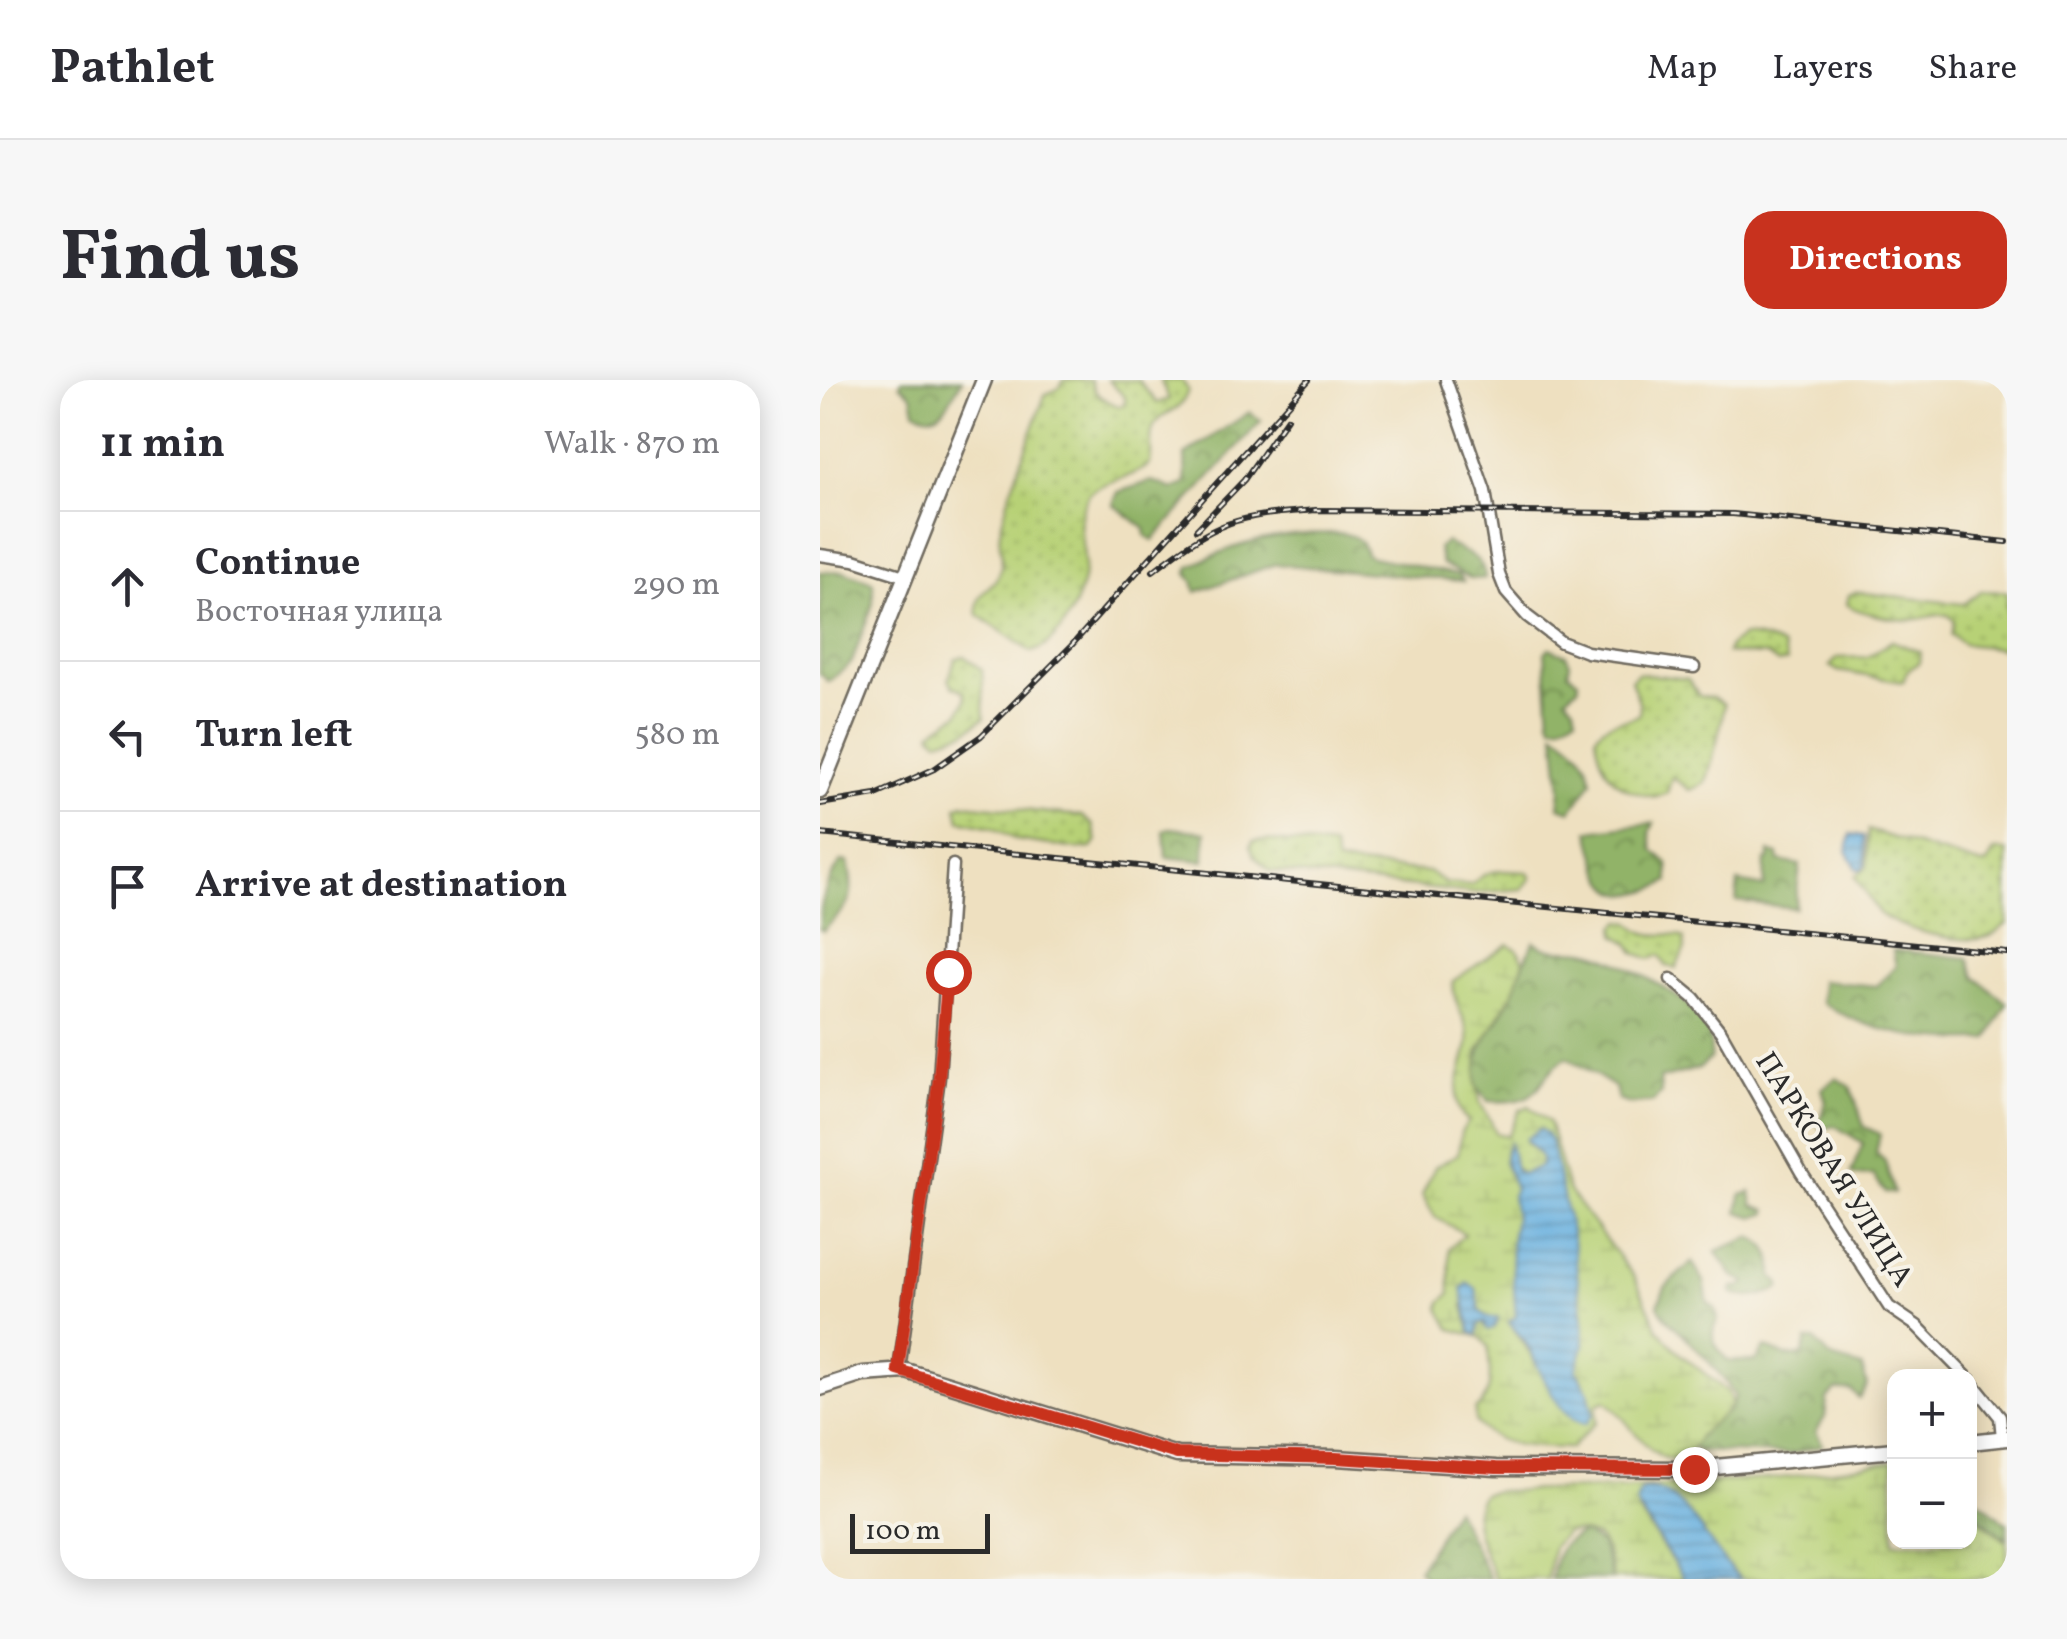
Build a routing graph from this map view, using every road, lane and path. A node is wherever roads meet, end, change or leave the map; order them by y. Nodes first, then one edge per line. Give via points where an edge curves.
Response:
1 (984, 380) edge
2 (1446, 380) edge
3 (820, 555) edge
4 (904, 576) junction
5 (1694, 667) dead end
6 (820, 791) edge
7 (953, 865) dead end
8 (1671, 979) dead end
9 (1959, 1369) edge
10 (898, 1370) junction
11 (820, 1388) edge
12 (1977, 1389) edge
13 (2004, 1438) edge
14 (1977, 1441) edge
15 (1887, 1451) edge

1 - 4 street
2 - 5 street via 1485,491 1499,574 1526,616 1586,652
3 - 4 street
4 - 6 street
7 - 10 street via 939,1078
8 - 9 street, ПАРКОВАЯ УЛИЦА via 1721,1032 1801,1172 1890,1307
10 - 11 street
10 - 15 street via 1177,1454 1694,1469
12 - 13 street, ПАРКОВАЯ УЛИЦА via 2000,1417
13 - 14 street

